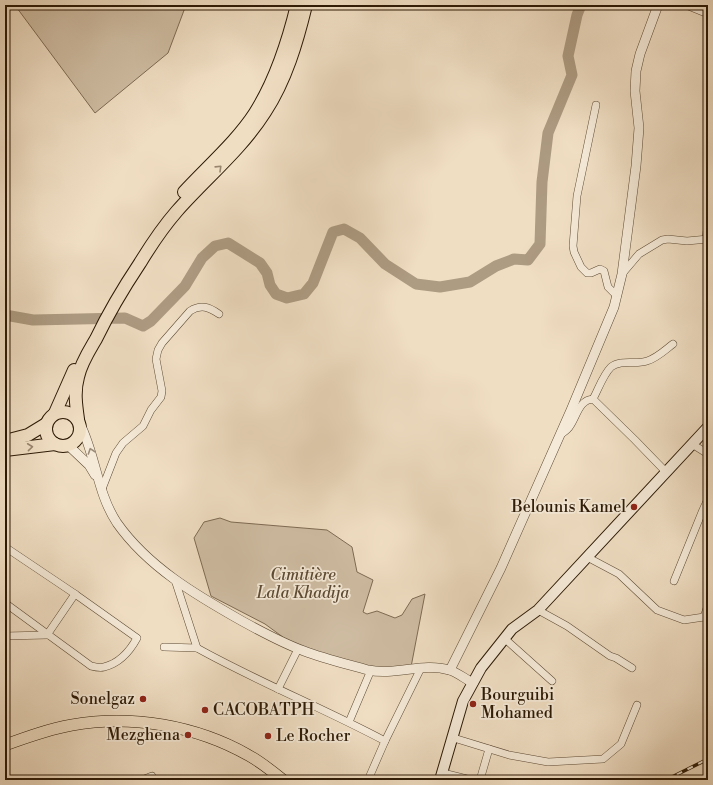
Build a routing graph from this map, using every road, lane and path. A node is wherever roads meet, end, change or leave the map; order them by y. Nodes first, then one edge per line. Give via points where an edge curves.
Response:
1 (297, 5) edge
2 (306, 5) edge
3 (658, 5) edge
4 (686, 5) edge
5 (708, 14) edge
6 (596, 105) dead end
7 (708, 222) edge
8 (707, 239) edge
9 (622, 274) junction
10 (617, 296) junction
11 (108, 309) junction
12 (219, 314) dead end
13 (100, 325) junction
14 (673, 344) dead end
15 (593, 399) junction
16 (55, 413) junction
17 (79, 422) junction
18 (46, 424) junction
19 (708, 427) edge
20 (559, 436) junction
21 (5, 441) edge
22 (55, 444) junction
23 (692, 444) junction
24 (69, 446) junction
25 (5, 450) edge
26 (708, 454) edge
27 (666, 472) junction
28 (98, 480) junction
29 (102, 489) junction
30 (708, 499) edge
31 (5, 547) edge
32 (587, 557) junction
33 (175, 580) junction
34 (674, 581) dead end
35 (75, 594) junction
36 (5, 603) edge
37 (708, 605) edge
38 (538, 610) junction
39 (706, 619) edge
40 (47, 635) junction
41 (5, 636) edge
42 (504, 638) junction
43 (164, 647) dead end
44 (197, 648) junction
45 (298, 649) junction
46 (421, 668) junction
47 (632, 668) dead end
48 (371, 670) junction
49 (450, 670) junction
50 (552, 681) dead end
51 (471, 687) junction
52 (278, 689) junction
53 (637, 705) dead end
54 (349, 722) junction
55 (458, 739) junction
56 (385, 742) junction
57 (5, 745) edge
58 (489, 749) junction
59 (444, 778) edge
60 (142, 780) edge
61 (153, 780) edge
62 (283, 780) edge
63 (368, 780) edge
64 (471, 780) edge
65 (480, 780) edge

1 - 11 highway via 284,51 255,113 156,226 126,270
11 -> 2 highway via 165,226 186,200 239,147 265,113 292,53
3 - 9 street via 636,72 635,91 639,128
4 - 5 street
6 - 10 street via 577,196 574,252 587,273 600,268 604,271 608,286
7 - 8 street
8 - 9 street via 662,240 639,254
9 - 10 street
10 - 20 street
11 - 13 highway
12 - 29 street via 209,307 195,308 160,346 156,359 161,397 141,428 119,448
13 - 16 highway via 77,364
13 - 17 highway via 78,377 75,397
14 - 15 street via 646,362 613,366
15 - 20 street via 582,403 570,426
15 - 27 street
16 - 17 highway via 65,411
16 - 18 highway
17 - 24 highway via 81,430 77,439
28 -> 17 street via 95,462
18 - 21 highway via 24,436
18 - 22 highway via 47,436
19 - 23 main road
20 - 49 street via 501,568
22 - 24 highway
25 -> 22 highway
23 - 26 street
23 - 27 main road
24 - 28 street via 88,465
27 - 32 main road
28 - 29 street
29 - 33 street via 117,522 128,536 155,565
30 - 34 street
31 - 35 street
32 - 38 main road
32 - 39 street via 619,574 657,610 684,620
33 - 44 street
33 - 45 street via 212,604
35 - 40 street
35 - 40 street via 137,638 130,651 121,659 104,667 91,666
36 - 40 street
37 - 39 street
38 - 42 main road
38 - 47 street
40 - 41 street
42 - 50 street
42 - 51 main road via 485,662
43 - 44 street
44 - 52 street
45 - 48 street
45 - 52 street
46 - 48 street via 398,671
46 - 49 street
46 - 56 street
48 - 54 street
49 - 51 street
51 - 55 main road
51 - 59 main road via 461,707
52 - 54 street
53 - 58 street via 621,744 604,759 548,762
54 - 56 street
55 - 58 street
55 - 59 main road
56 - 63 street
57 - 62 main road via 43,731 73,724 130,721 158,724 190,731 223,743 249,756
58 - 65 street
59 - 64 street
60 - 61 street via 152,776

